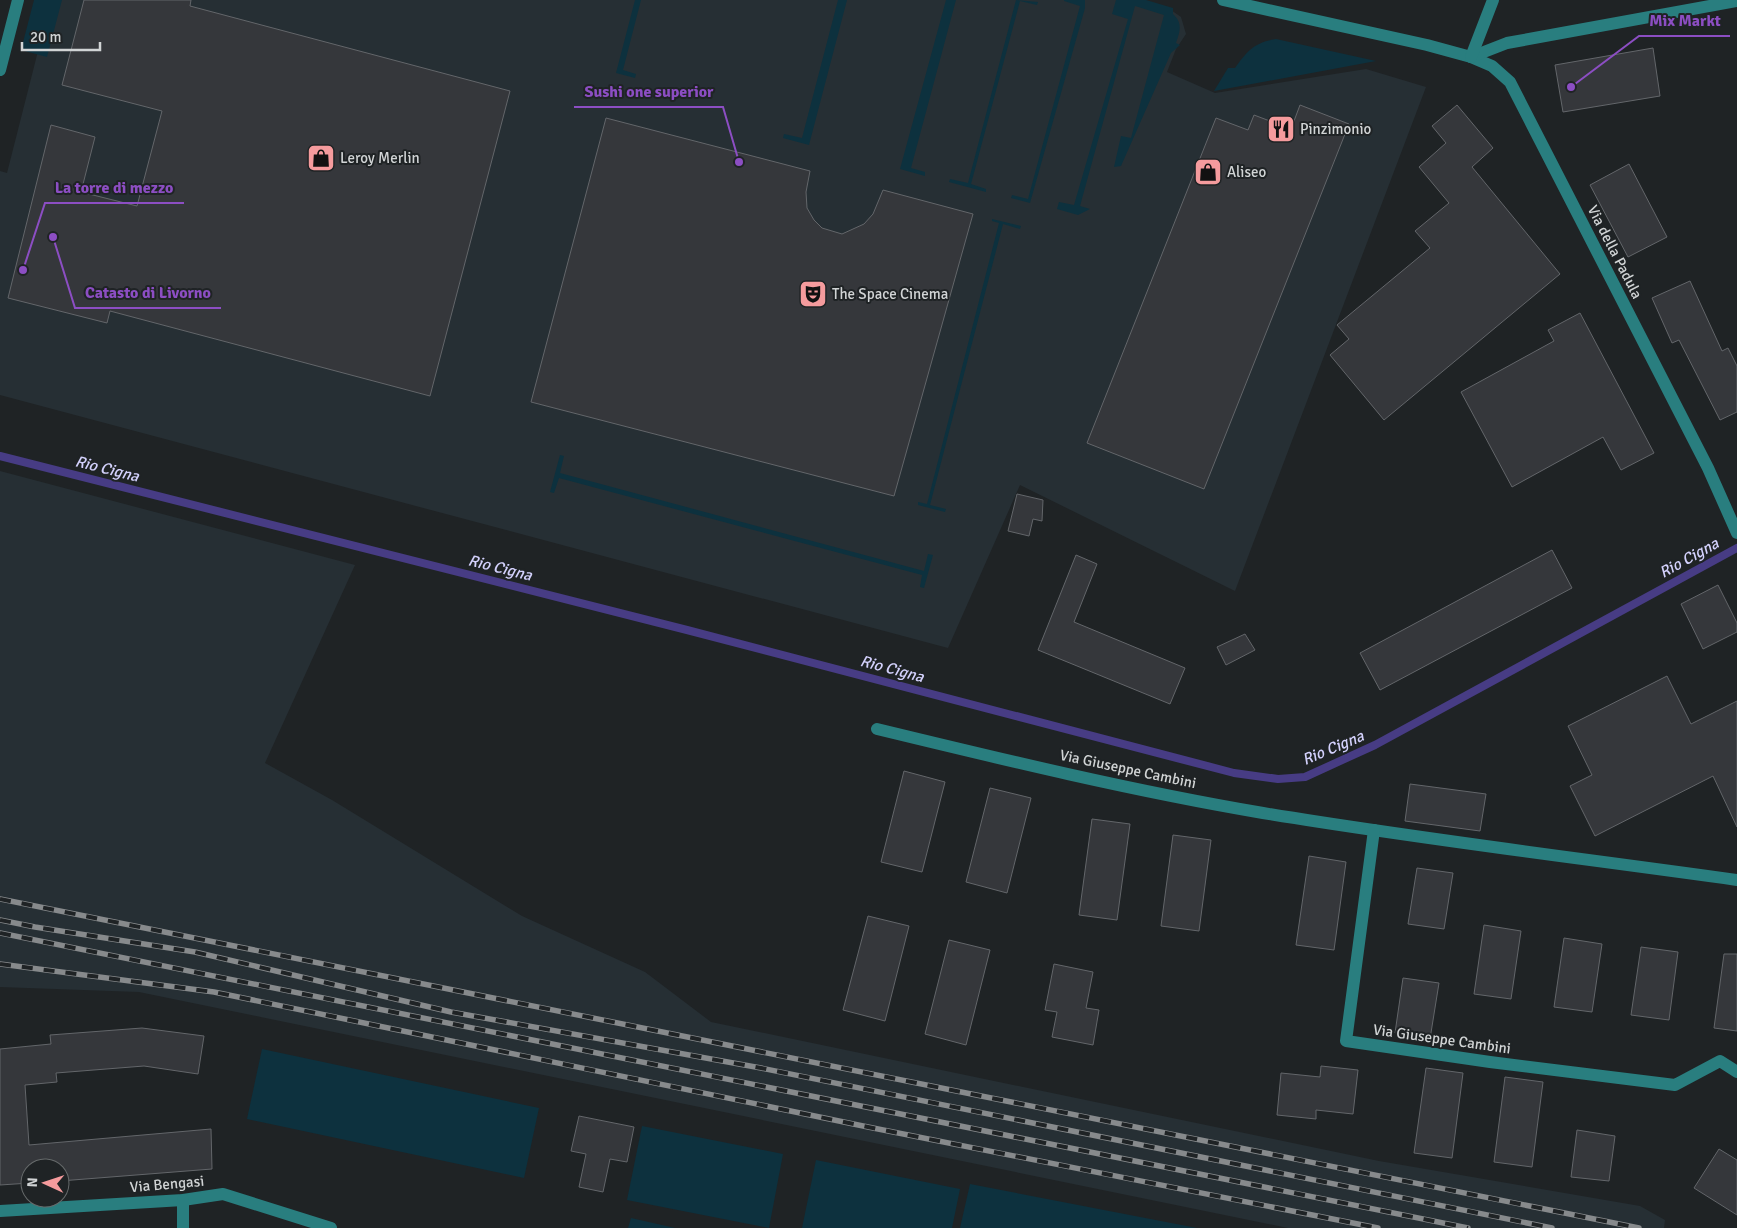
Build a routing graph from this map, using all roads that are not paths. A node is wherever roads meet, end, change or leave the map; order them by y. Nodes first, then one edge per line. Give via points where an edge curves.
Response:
1 (18, 0) edge
2 (1223, 0) edge
3 (1493, 0) edge
4 (1737, 1) edge
5 (1471, 57) junction
6 (0, 70) edge
7 (1737, 532) edge
8 (877, 729) dead end
9 (1374, 830) junction
10 (1737, 880) edge
11 (1737, 1072) edge
12 (184, 1200) junction
13 (0, 1211) edge
14 (183, 1228) edge
15 (331, 1228) edge

1 - 6 street
2 - 5 street, Via della Padula
3 - 5 street
4 - 5 street via 1507,43
5 - 7 street, Via della Padula via 1492,66 1510,82 1708,468
8 - 9 street, Via Giuseppe Cambini via 1164,794
9 - 10 street, Via Giuseppe Cambini
9 - 11 street, Via Giuseppe Cambini via 1346,1041 1674,1085 1720,1061
12 - 13 street, Via Bengasi
12 - 14 street
12 - 15 street, Via Bengasi via 223,1194

